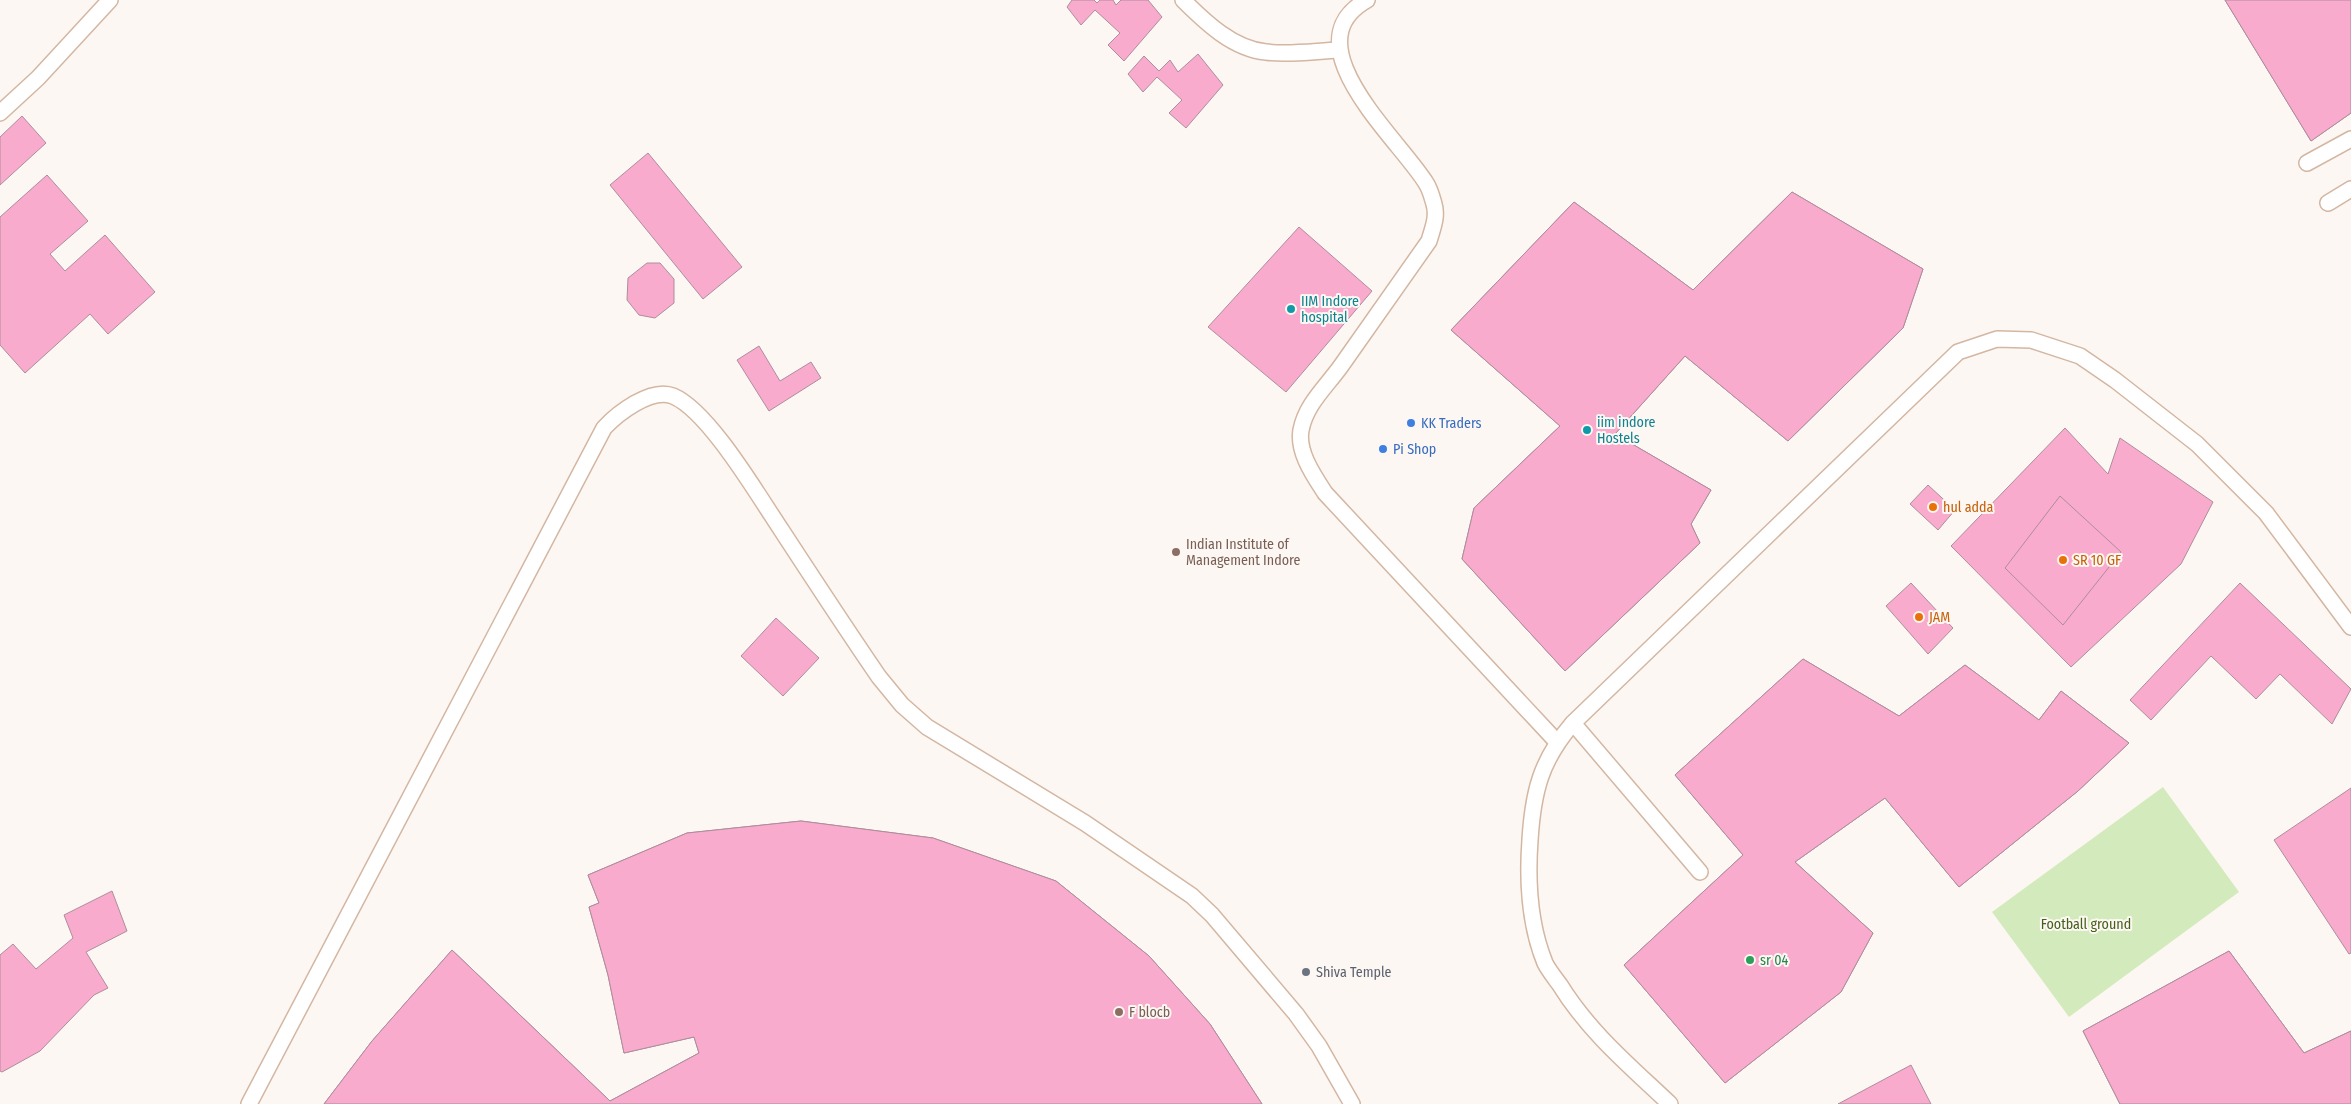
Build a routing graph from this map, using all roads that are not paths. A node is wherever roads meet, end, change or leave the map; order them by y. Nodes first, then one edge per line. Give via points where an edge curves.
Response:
1 (110, 0) edge
2 (1182, 0) edge
3 (1362, 1) edge
4 (1339, 50) junction
5 (0, 113) edge
6 (2351, 139) edge
7 (2307, 163) dead end
8 (2351, 189) edge
9 (2328, 203) dead end
10 (2351, 627) edge
11 (1573, 723) junction
12 (1557, 742) junction
13 (1700, 872) dead end
14 (249, 1104) edge
15 (1352, 1104) edge
16 (1670, 1104) edge

1 - 5 lane via 38,78
2 - 4 lane via 1205,22 1240,45 1265,52
3 - 4 lane via 1346,16 1340,32
4 - 12 lane via 1363,101 1427,184 1435,206 1434,223 1429,241 1307,409 1300,432 1303,450 1325,493
6 - 7 lane
8 - 9 lane
10 - 11 lane via 2266,513 2197,444 2080,356 2030,340 1997,339 1958,352
11 - 12 lane
11 - 13 lane
12 - 16 lane via 1542,768 1531,825 1528,877 1532,917 1546,963 1593,1032
14 - 15 lane via 604,428 634,403 671,395 687,403 723,443 879,677 902,705 927,727 1085,823 1192,896 1296,1014 1319,1046

